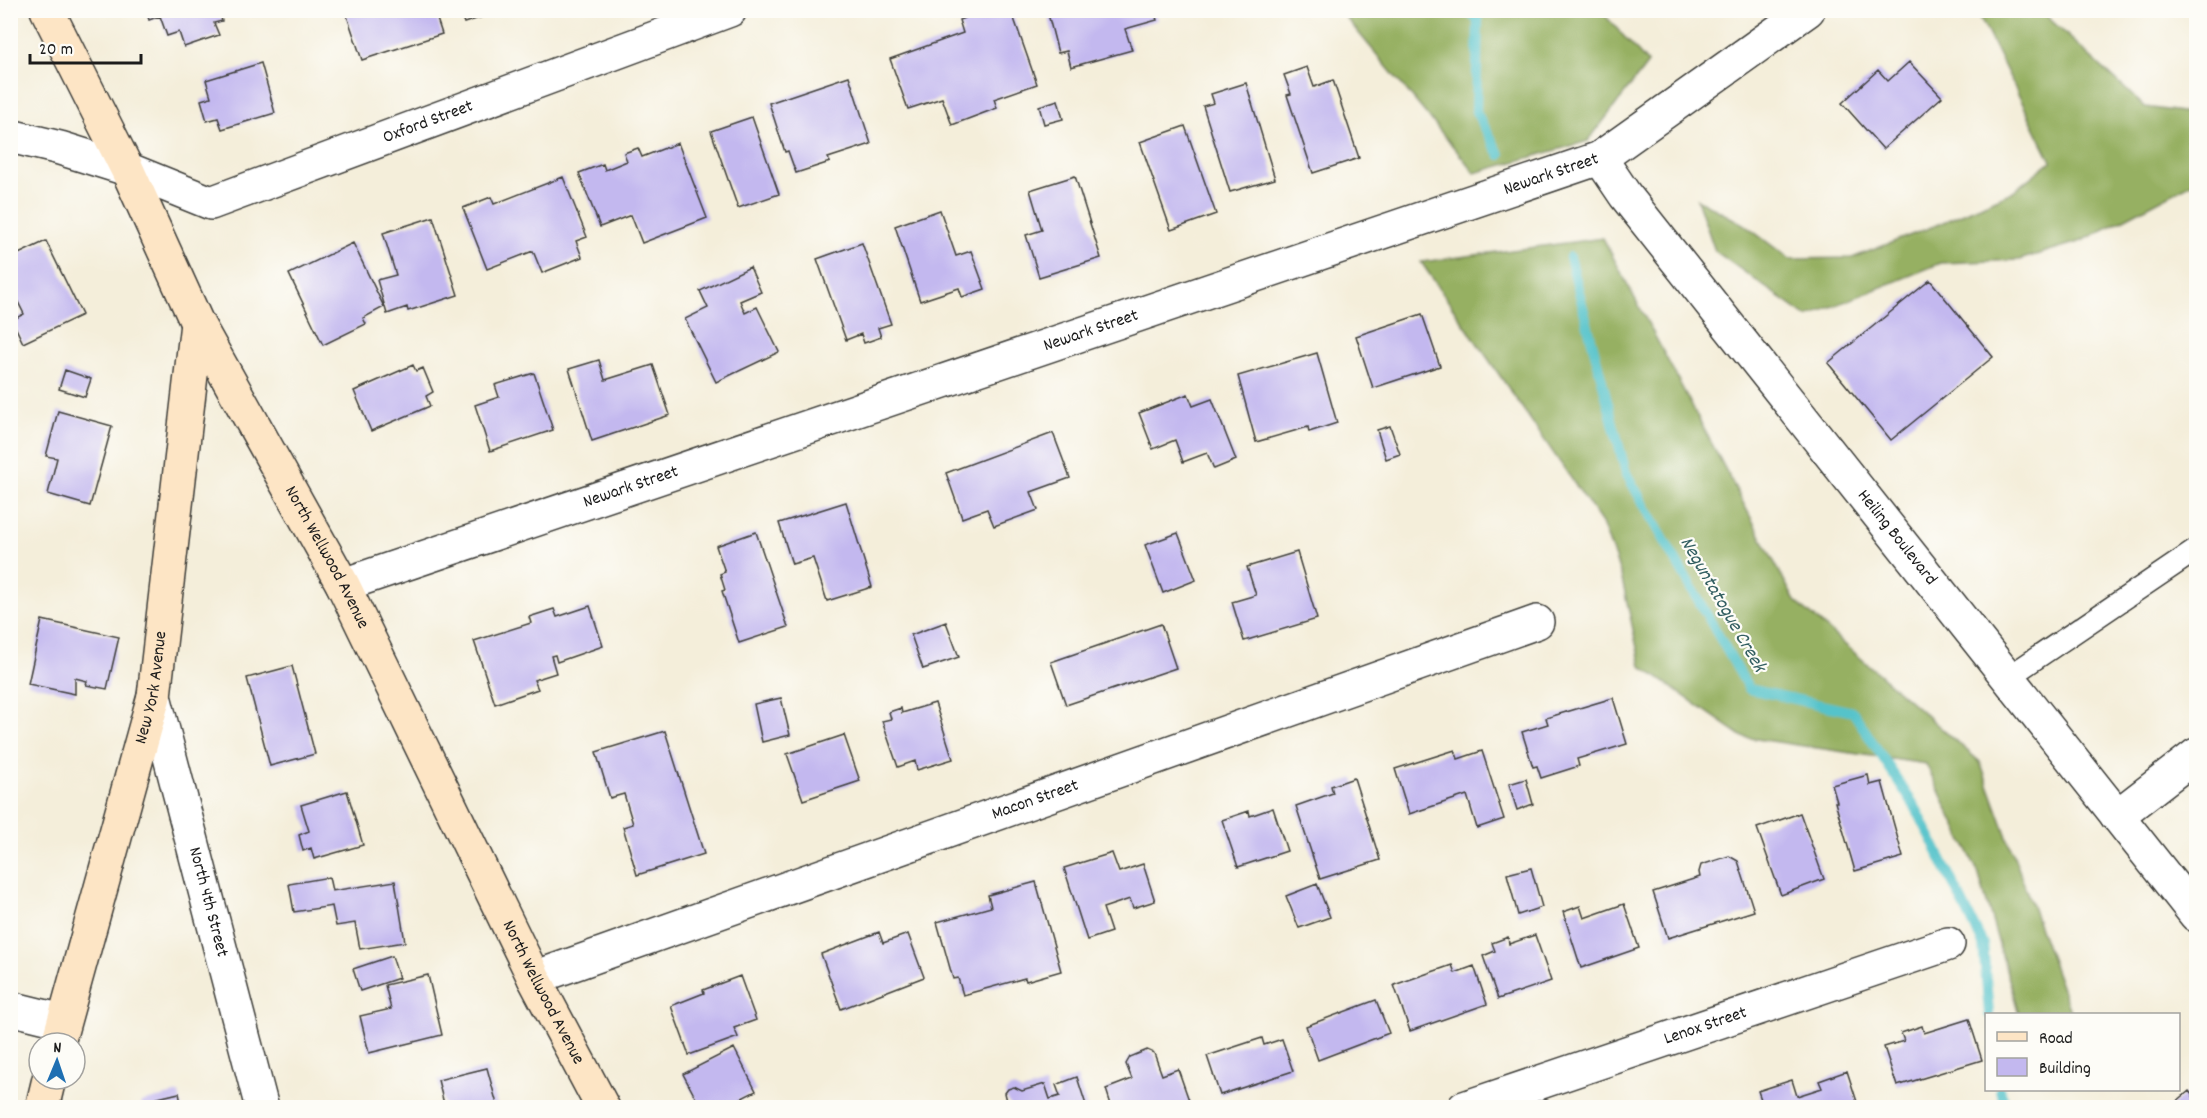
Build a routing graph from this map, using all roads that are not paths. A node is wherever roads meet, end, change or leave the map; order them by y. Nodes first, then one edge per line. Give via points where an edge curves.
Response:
1 (47, 10) edge
2 (730, 10) edge
3 (1808, 10) edge
4 (10, 136) edge
5 (1600, 158) junction
6 (127, 169) junction
7 (196, 323) junction
8 (2196, 550) edge
9 (343, 585) junction
10 (1537, 622) dead end
11 (2007, 678) junction
12 (154, 696) junction
13 (2196, 755) edge
14 (2117, 816) junction
15 (2196, 915) edge
16 (1948, 944) dead end
17 (534, 978) junction
18 (10, 1008) edge
19 (59, 1031) edge
20 (61, 1031) edge
21 (46, 1091) edge
22 (42, 1107) edge
23 (262, 1107) edge
24 (603, 1107) edge
25 (1464, 1107) edge

1 - 6 main road, North Wellwood Avenue
2 - 6 street, Oxford Street via 211,203
3 - 5 street, Newark Street
4 - 6 street, Oxford Street
5 - 9 street, Newark Street
5 - 11 street, Heiling Boulevard via 1625,195
6 - 7 main road, North Wellwood Avenue
7 - 9 main road, North Wellwood Avenue
7 - 12 main road, New York Avenue
8 - 11 lane
9 - 17 main road, North Wellwood Avenue
10 - 17 street, Macon Street
11 - 14 street, Heiling Boulevard
12 - 20 main road, New York Avenue
12 - 23 street, North 4th Street
13 - 14 street
14 - 15 street, Heiling Boulevard
16 - 25 street, Lenox Street
17 - 24 main road, North Wellwood Avenue
18 - 19 street
21 - 22 main road

